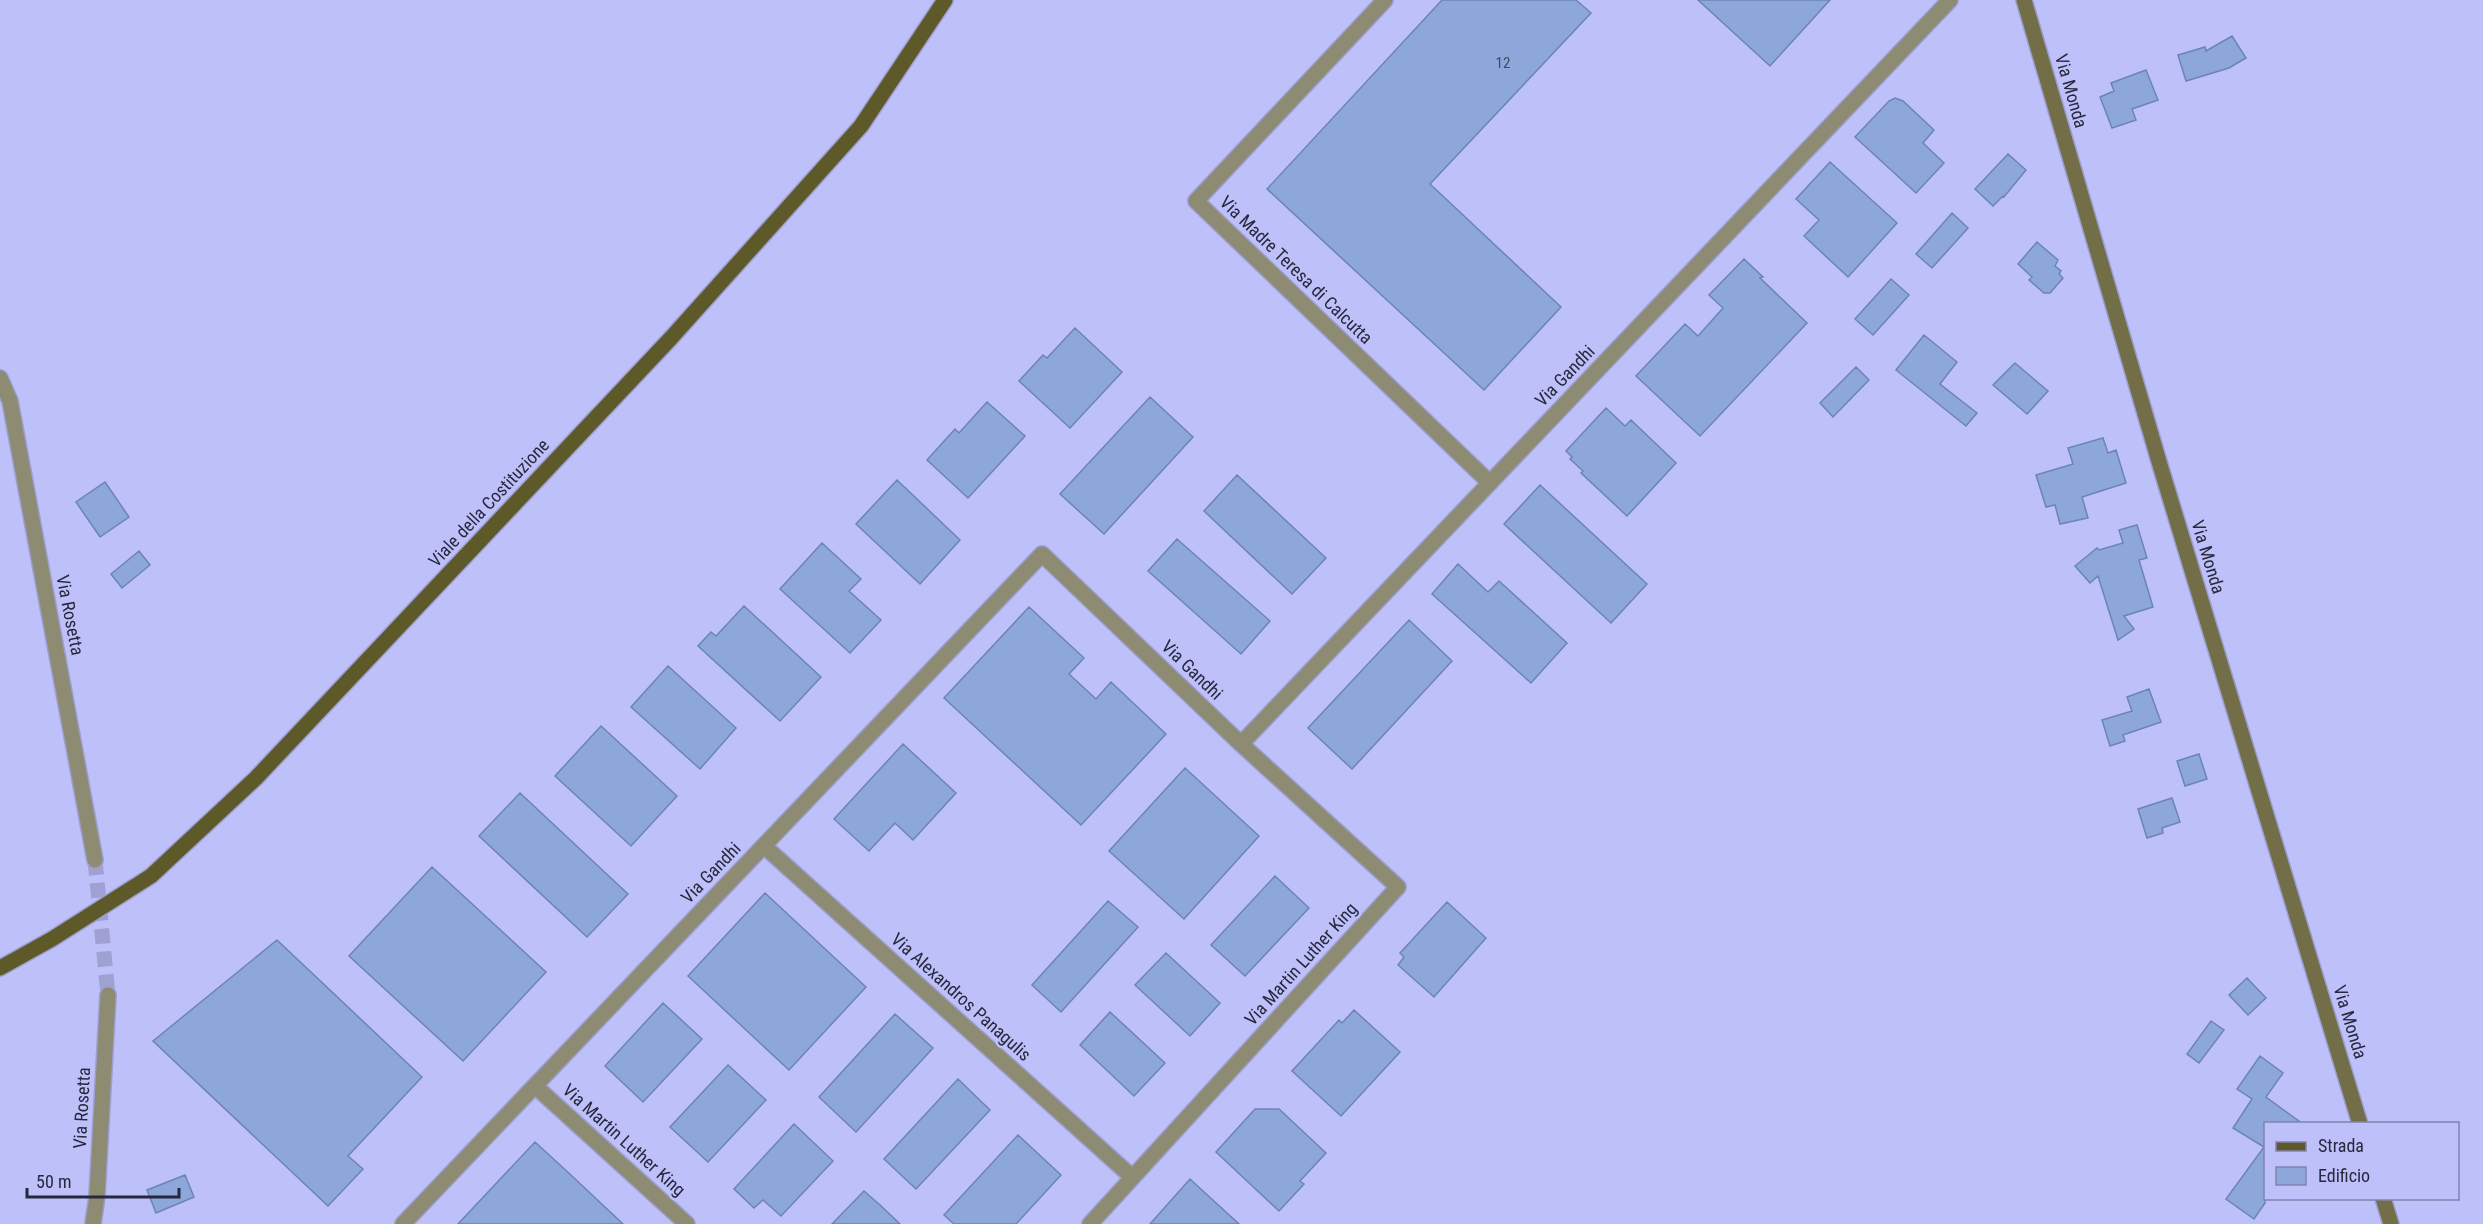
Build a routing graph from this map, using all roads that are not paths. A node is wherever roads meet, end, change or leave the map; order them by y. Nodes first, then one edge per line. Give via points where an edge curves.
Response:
1 (945, 0) edge
2 (1386, 0) edge
3 (1950, 0) edge
4 (2024, 0) edge
5 (0, 378) edge
6 (1490, 483) junction
7 (1241, 744) junction
8 (764, 846) junction
9 (95, 860) tunnel mouth
10 (0, 968) edge
11 (108, 994) tunnel mouth
12 (535, 1086) junction
13 (2359, 1122) edge
14 (1132, 1177) junction
15 (2384, 1200) edge
16 (93, 1224) edge
17 (403, 1224) edge
18 (687, 1224) edge
19 (1089, 1224) edge
20 (2391, 1224) edge

1 - 10 main road, Viale della Costituzione via 861,126 671,338 256,778 151,876
2 - 6 street, Via Madre Teresa di Calcutta via 1196,201
3 - 6 street, Via Gandhi
4 - 13 main road, Via Monda
5 - 9 street, Via Rosetta via 10,401
6 - 7 street, Via Gandhi
7 - 8 street, Via Gandhi via 1042,554
7 - 14 street, Via Martin Luther King via 1398,887
8 - 12 street, Via Gandhi
8 - 14 street, Via Alexandros Panagulis
11 - 16 street, Via Rosetta via 98,1196
12 - 17 street, Via Gandhi
12 - 18 street, Via Martin Luther King
14 - 19 street, Via Martin Luther King
15 - 20 main road

